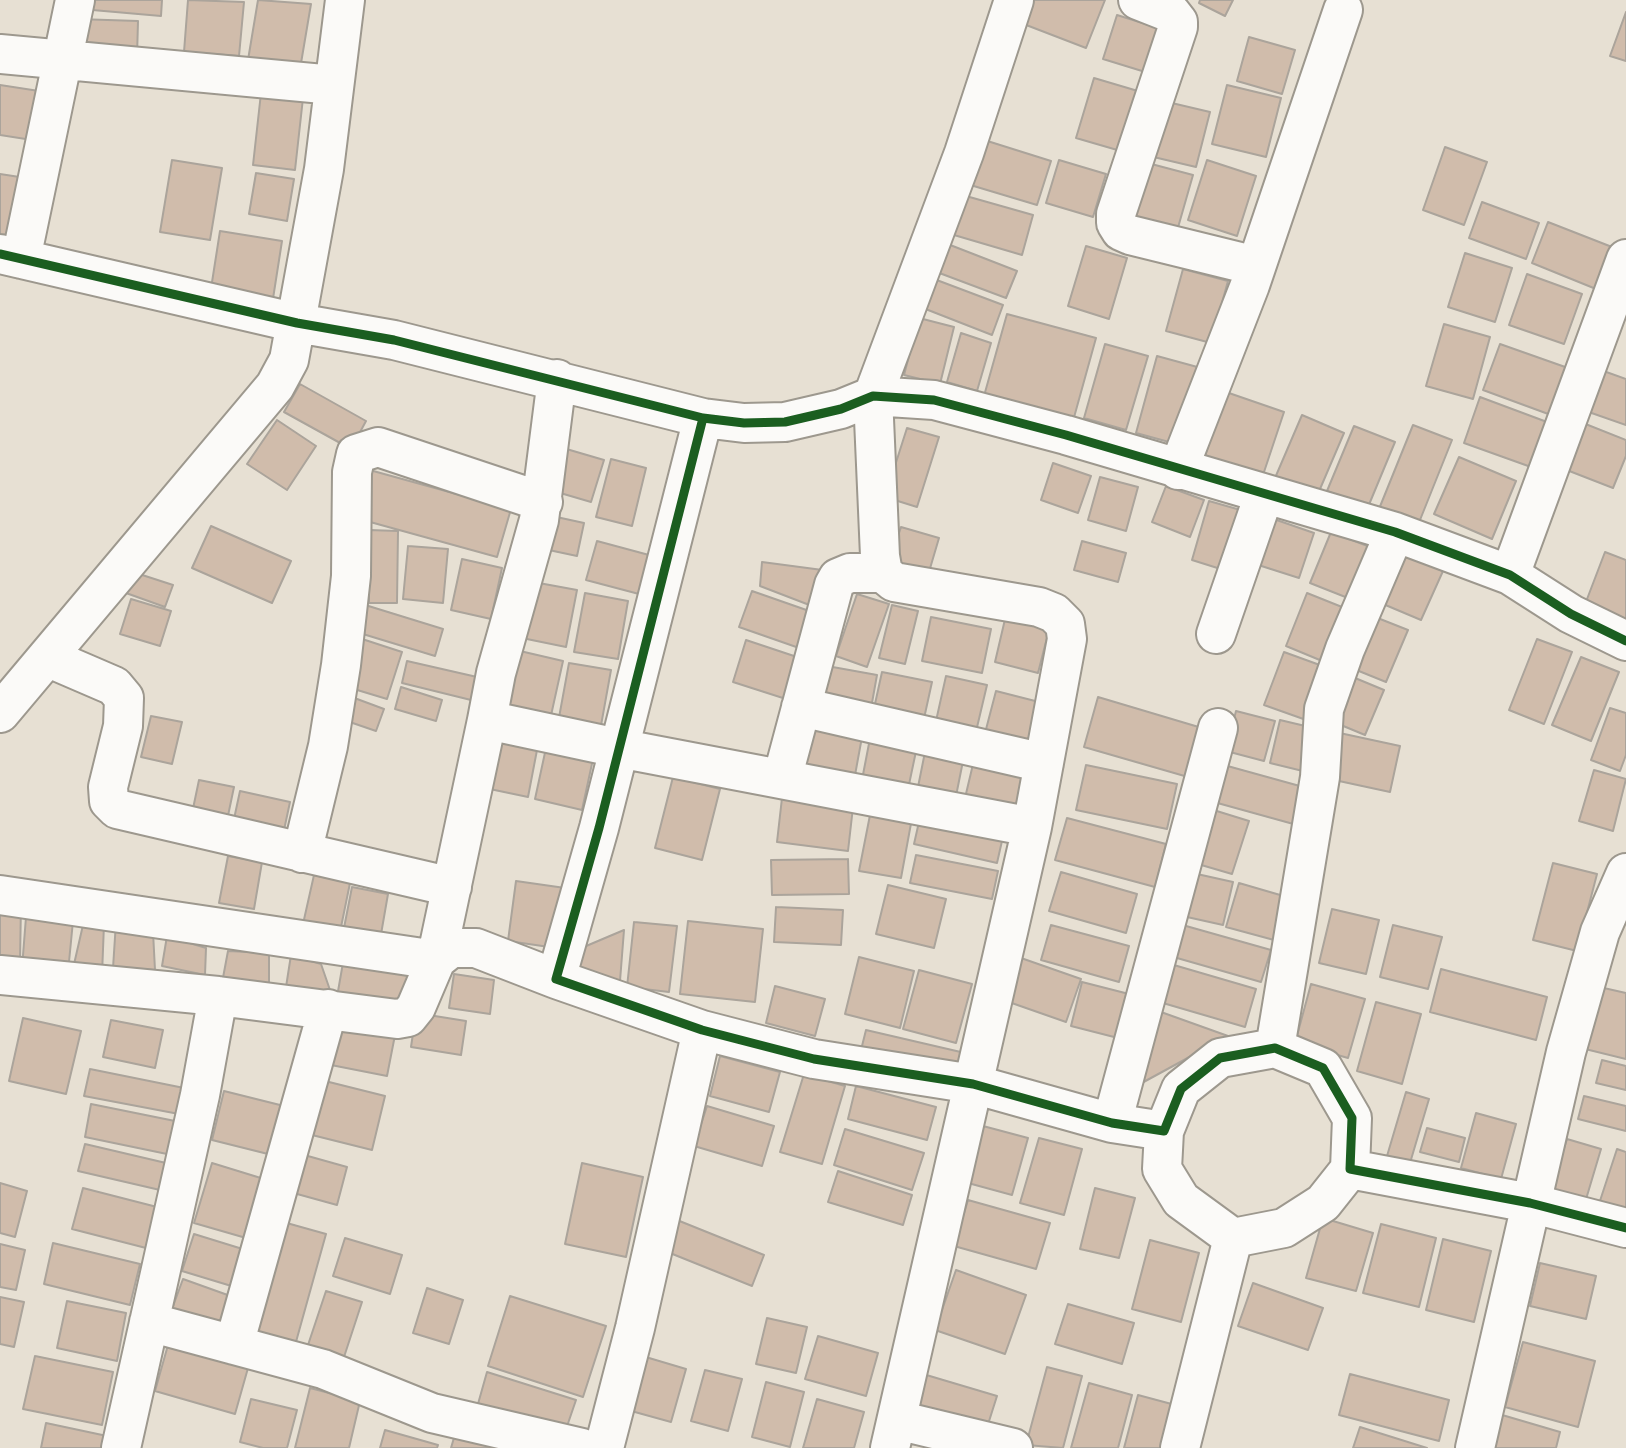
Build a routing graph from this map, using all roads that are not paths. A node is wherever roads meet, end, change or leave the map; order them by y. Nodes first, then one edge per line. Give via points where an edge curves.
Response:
1 (75, 0) edge
2 (345, 0) edge
3 (1014, 0) edge
4 (1139, 0) edge
5 (1343, 10) dead end
6 (0, 54) edge
7 (62, 60) junction
8 (334, 85) junction
9 (11, 257) edge
10 (1626, 259) edge
11 (1256, 266) junction
12 (297, 323) junction
13 (557, 379) junction
14 (873, 396) junction
15 (703, 418) junction
16 (1178, 470) junction
17 (1264, 495) junction
18 (542, 502) junction
19 (1395, 532) junction
20 (883, 573) junction
21 (1510, 575) junction
22 (1216, 634) dead end
23 (1626, 641) edge
24 (49, 658) junction
25 (802, 707) junction
26 (0, 713) edge
27 (487, 720) junction
28 (1218, 728) dead end
29 (618, 748) junction
30 (1044, 763) junction
31 (782, 779) junction
32 (1032, 827) junction
33 (302, 853) junction
34 (1626, 873) edge
35 (452, 887) junction
36 (0, 895) edge
37 (436, 960) junction
38 (556, 979) junction
39 (2, 985) edge
40 (218, 996) junction
41 (328, 1009) junction
42 (702, 1030) junction
43 (1275, 1048) junction
44 (973, 1084) junction
45 (1112, 1123) junction
46 (1164, 1131) junction
47 (1350, 1168) junction
48 (1530, 1203) junction
49 (1626, 1228) edge
50 (1233, 1238) junction
51 (149, 1322) junction
52 (234, 1345) junction
53 (893, 1434) edge
54 (121, 1448) edge
55 (582, 1448) edge
56 (604, 1448) edge
57 (1013, 1448) edge
58 (1180, 1448) edge
59 (1475, 1448) edge

1 - 7 street
2 - 8 street
3 - 14 street via 964,152
4 - 11 street via 1171,13 1178,27 1116,223 1130,235
5 - 11 street
6 - 7 street
7 - 8 street
7 - 9 street
8 - 12 street
9 - 12 street
10 - 21 street
11 - 16 street
12 - 13 street via 394,340
12 - 24 street via 289,360 275,386
13 - 15 street
13 - 18 street
14 - 15 street via 785,422
14 - 16 street via 934,400
14 - 20 street
15 - 29 street
16 - 17 street
17 - 19 street
17 - 22 street
18 - 27 street
18 - 33 street via 378,447 356,454 351,576 341,664 328,746
19 - 21 street
19 - 43 street via 1324,709 1320,777
20 - 25 street via 850,573 838,578
20 - 30 street via 894,582 915,587 1039,607 1065,624 1067,639
21 - 23 street via 1571,614
24 - 26 street
24 - 33 street via 114,686 124,698 123,726 108,787 109,801 117,809
25 - 30 street
25 - 31 street
27 - 29 street
27 - 35 street
28 - 45 street
29 - 31 street
29 - 38 street
30 - 32 street
31 - 32 street
32 - 44 street
33 - 35 street
34 - 48 street via 1600,932
35 - 37 street
36 - 37 street
37 - 38 street via 451,948 476,948
37 - 41 street via 408,1017
38 - 42 street
39 - 40 street
40 - 41 street
40 - 51 street
41 - 52 street
42 - 44 street via 814,1059
42 - 56 street
43 - 46 street via 1220,1058 1181,1089
43 - 47 street via 1323,1068 1352,1118
44 - 45 street
44 - 53 street
45 - 46 street
46 - 50 street via 1162,1169 1181,1200
47 - 48 street
47 - 50 street via 1323,1203 1284,1228
48 - 49 street
48 - 59 street
50 - 58 street
51 - 52 street
51 - 54 street
52 - 55 street via 323,1369 432,1413
53 - 57 street

